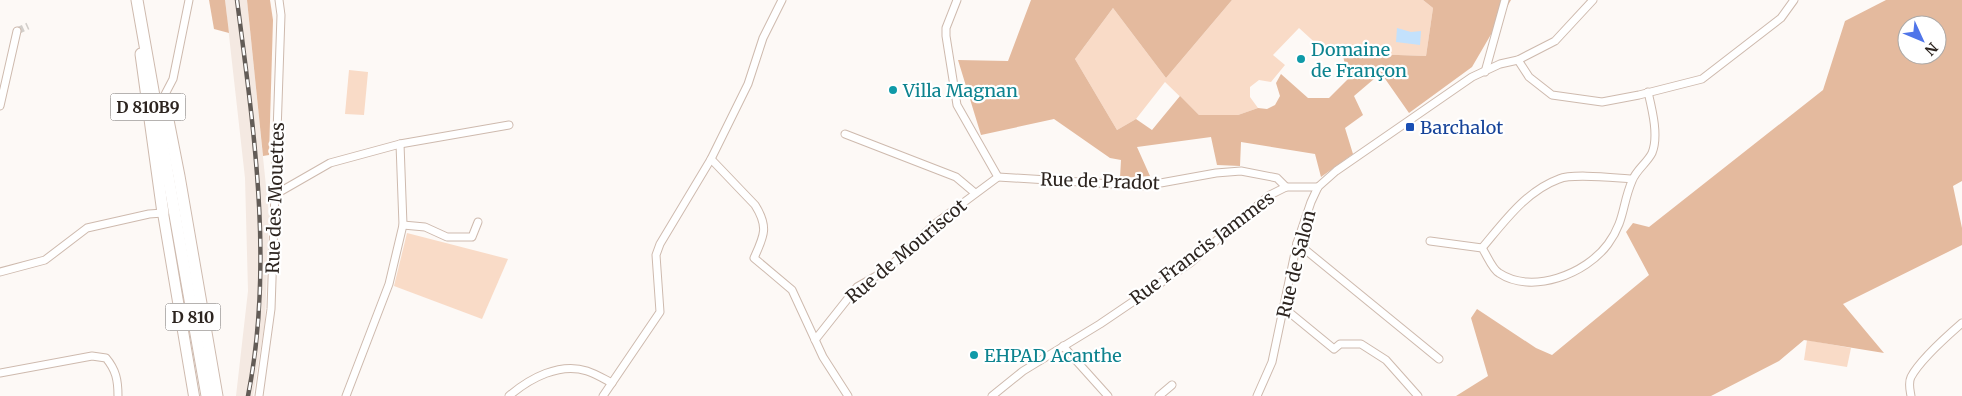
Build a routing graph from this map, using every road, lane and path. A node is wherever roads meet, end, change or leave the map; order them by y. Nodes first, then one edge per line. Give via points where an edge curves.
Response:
1 (136, 0) edge
2 (189, 0) edge
3 (279, 0) edge
4 (782, 0) edge
5 (957, 0) edge
6 (1505, 0) edge
7 (1593, 0) edge
8 (1794, 0) edge
9 (17, 32) dead end
10 (1518, 60) junction
11 (151, 72) junction
12 (1485, 72) junction
13 (1648, 92) junction
14 (161, 102) junction
15 (0, 106) edge
16 (509, 125) dead end
17 (845, 134) dead end
18 (400, 144) junction
19 (711, 159) junction
20 (998, 177) junction
21 (1632, 180) junction
22 (1286, 187) junction
23 (1318, 187) junction
24 (975, 193) junction
25 (276, 194) junction
26 (163, 213) junction
27 (478, 222) dead end
28 (403, 225) junction
29 (1430, 241) dead end
30 (1297, 243) junction
31 (1482, 248) junction
32 (0, 272) edge
33 (1284, 308) junction
34 (1962, 323) edge
35 (815, 340) junction
36 (1063, 346) junction
37 (1439, 359) dead end
38 (0, 373) edge
39 (612, 383) junction
40 (1172, 384) dead end
41 (118, 396) edge
42 (194, 396) edge
43 (207, 396) edge
44 (217, 396) edge
45 (259, 396) edge
46 (346, 396) edge
47 (509, 396) edge
48 (603, 396) edge
49 (848, 396) edge
50 (992, 396) edge
51 (1108, 396) edge
52 (1159, 396) edge
53 (1257, 396) edge
54 (1418, 396) edge
55 (1912, 396) edge

1 - 11 main road, D 810
1 - 26 main road, D 810B9
2 - 14 street via 174,79
3 - 25 street, Rue des Mouettes
4 - 19 street via 763,38 748,84
5 - 20 street via 946,36 957,105
6 - 12 street
7 - 10 street, Rue de Salon via 1556,40
8 - 13 street via 1781,18 1702,79
9 - 15 street
10 - 12 street, Rue de Salon
10 - 13 street via 1529,77 1552,95 1602,102
11 - 14 main road
11 - 43 main road, D 810
12 - 23 street, Rue de Salon via 1472,77 1336,171
13 - 21 street via 1655,122 1652,152
14 - 44 main road via 168,120 179,176
16 - 18 street
17 - 24 street via 956,177
18 - 25 street via 330,163
18 - 28 street
19 - 35 street via 761,214 765,232 754,258 792,290
19 - 39 street via 656,254 660,312
20 - 22 street, Rue de Pradot via 1144,186 1241,171 1277,178
20 - 24 street, Rue de Mouriscot
21 - 31 street via 1560,178 1522,202
21 - 31 street via 1623,217 1607,245 1585,265 1566,276 1535,282 1514,281 1497,272
22 - 23 street, Rue Francis Jammes
22 - 36 street, Rue Francis Jammes via 1270,195 1190,262
23 - 30 street, Rue de Salon
24 - 35 street, Rue de Mouriscot via 936,223 885,271 857,287
25 - 45 street, Rue des Mouettes via 271,310
26 - 32 street via 87,228 45,260
26 - 42 main road, D 810B9
27 - 28 street via 472,237 447,237 425,226
28 - 46 street via 389,284
29 - 31 street
30 - 33 street, Rue de Salon
30 - 37 street
33 - 53 street, Rue de Salon via 1272,362
33 - 54 street via 1334,349 1340,344 1361,344 1386,360
34 - 55 street via 1942,340 1911,377
35 - 49 street
36 - 50 street, Rue Francis Jammes via 1023,371
36 - 51 street
38 - 41 street via 92,356 106,358 118,378
39 - 47 street via 576,368 558,370 526,383
39 - 48 street
40 - 52 street

